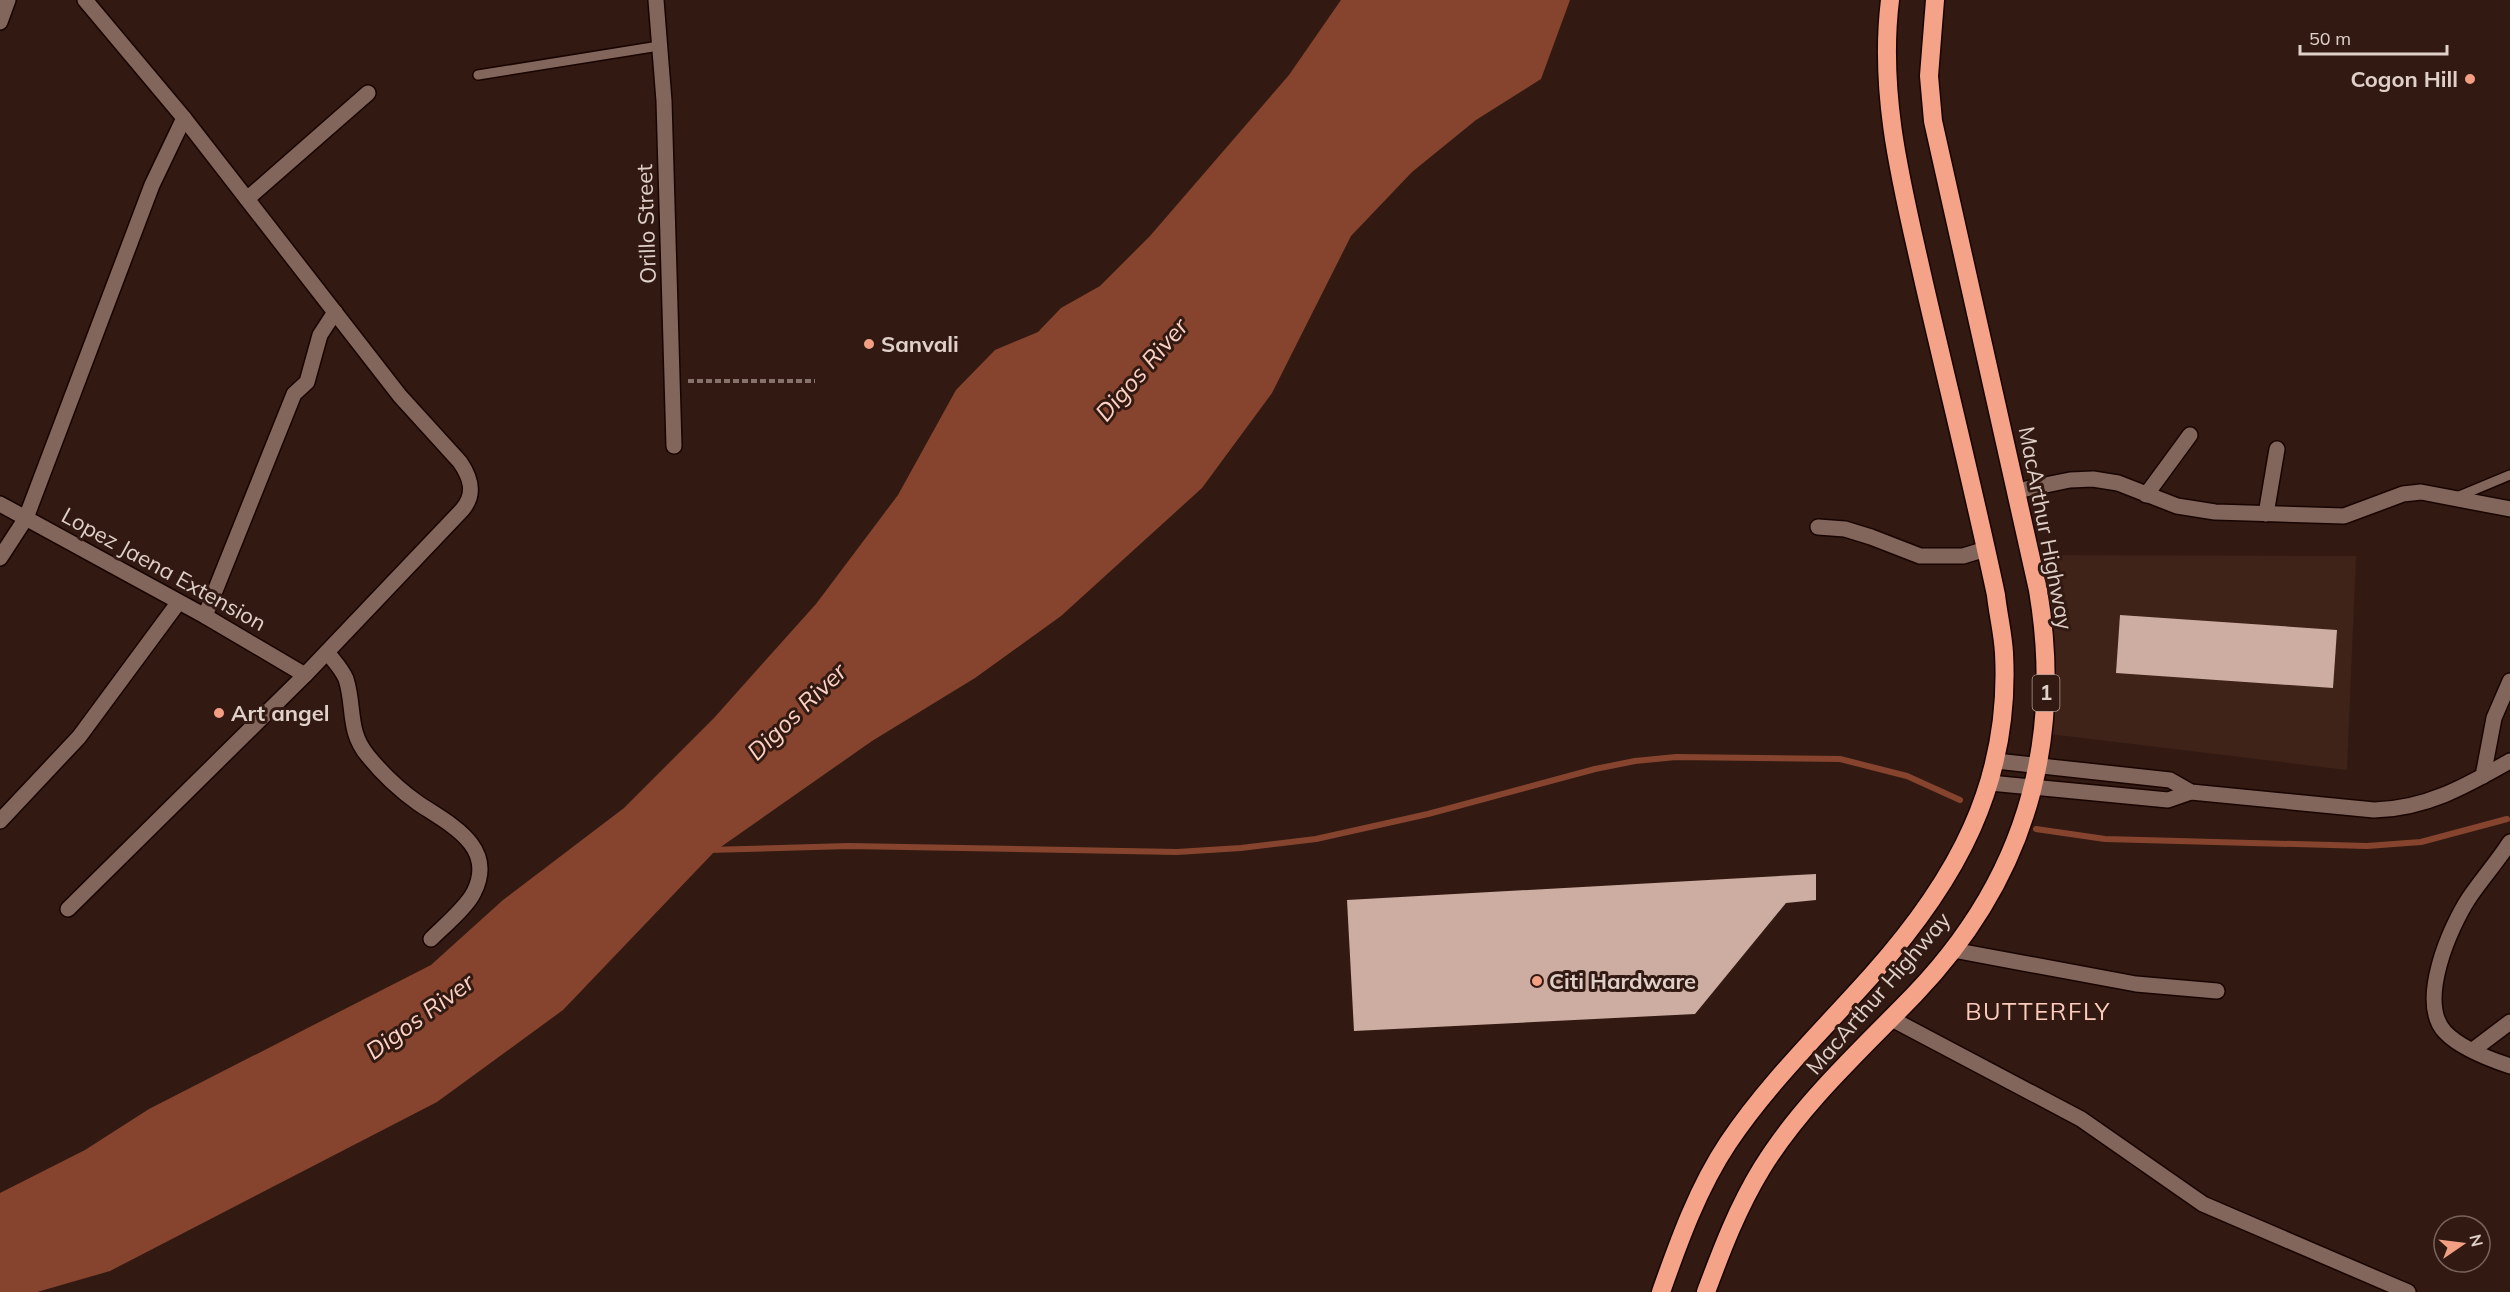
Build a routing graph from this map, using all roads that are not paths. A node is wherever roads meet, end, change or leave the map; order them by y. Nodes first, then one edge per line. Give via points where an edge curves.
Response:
1 (8, 0) edge
2 (85, 0) edge
3 (656, 0) edge
4 (1890, 0) edge
5 (1935, 0) edge
6 (0, 22) edge
7 (659, 46) junction
8 (478, 75) dead end
9 (368, 93) dead end
10 (184, 118) junction
11 (247, 199) junction
12 (335, 312) junction
13 (2190, 435) dead end
14 (675, 446) dead end
15 (2277, 449) dead end
16 (2510, 475) edge
17 (2016, 491) junction
18 (2146, 495) junction
19 (2453, 499) junction
20 (0, 504) edge
21 (2510, 509) edge
22 (2266, 514) junction
23 (26, 518) junction
24 (1818, 527) dead end
25 (1986, 549) junction
26 (0, 558) edge
27 (178, 603) junction
28 (205, 616) junction
29 (327, 652) junction
30 (305, 675) junction
31 (2510, 681) edge
32 (1996, 761) junction
33 (2510, 761) edge
34 (2039, 764) junction
35 (2482, 776) junction
36 (1990, 783) junction
37 (2034, 786) junction
38 (2191, 792) junction
39 (0, 821) edge
40 (2510, 842) edge
41 (2510, 864) edge
42 (2491, 872) junction
43 (68, 909) dead end
44 (431, 939) dead end
45 (1953, 950) junction
46 (2217, 991) dead end
47 (1890, 1018) junction
48 (2510, 1022) edge
49 (2473, 1050) junction
50 (2510, 1066) edge
51 (1661, 1292) edge
52 (1706, 1292) edge
53 (2408, 1292) edge

1 - 6 street
2 - 10 street
3 - 7 street, Orillo Street
4 - 25 highway, MacArthur Highway / 1 via 1888,114
5 - 17 highway, MacArthur Highway / 1 via 1929,76 1933,121
7 - 8 lane
7 - 14 street, Orillo Street
9 - 11 street
10 - 11 street
10 - 23 street via 152,185
11 - 12 street
12 - 28 street via 320,334 307,382 294,394
12 - 29 street via 400,396 460,462 471,488 466,505
13 - 18 street
15 - 22 street
16 - 19 lane
17 - 18 street via 2093,479 2118,483
17 - 34 highway, MacArthur Highway / 1 via 2038,590 2045,643 2044,725
18 - 22 street via 2187,507
19 - 21 street
19 - 22 street via 2421,492 2403,494 2344,516
20 - 23 street, Lopez Jaena Extension
23 - 26 street
23 - 27 street, Lopez Jaena Extension
24 - 25 street via 1845,529 1920,556 1963,556
25 - 32 highway, MacArthur Highway / 1 via 2004,652 2004,697
27 - 28 street, Lopez Jaena Extension
27 - 39 street via 79,736
28 - 30 street, Lopez Jaena Extension
29 - 30 street
29 - 44 street via 345,676 353,732 368,756 416,802 457,827 476,849 481,872 474,894
30 - 43 street
31 - 35 street via 2491,730
32 - 34 street
32 - 36 highway, MacArthur Highway / 1
33 - 35 street
34 - 37 highway, MacArthur Highway / 1
34 - 38 street via 2170,780
35 - 38 street via 2439,798 2399,810
36 - 37 street
36 - 51 highway, MacArthur Highway / 1 via 1958,859 1921,917 1758,1102 1727,1145 1698,1199
37 - 38 street via 2168,800
37 - 45 highway, MacArthur Highway / 1 via 2007,861
40 - 42 street
41 - 42 street
42 - 49 street via 2469,898 2453,928 2434,993 2437,1019 2445,1032
45 - 46 street via 2136,984
45 - 47 highway, MacArthur Highway / 1
47 - 52 highway, MacArthur Highway / 1 via 1808,1108 1763,1167 1742,1204
47 - 53 street via 2081,1119 2204,1204
48 - 49 street
49 - 50 street

